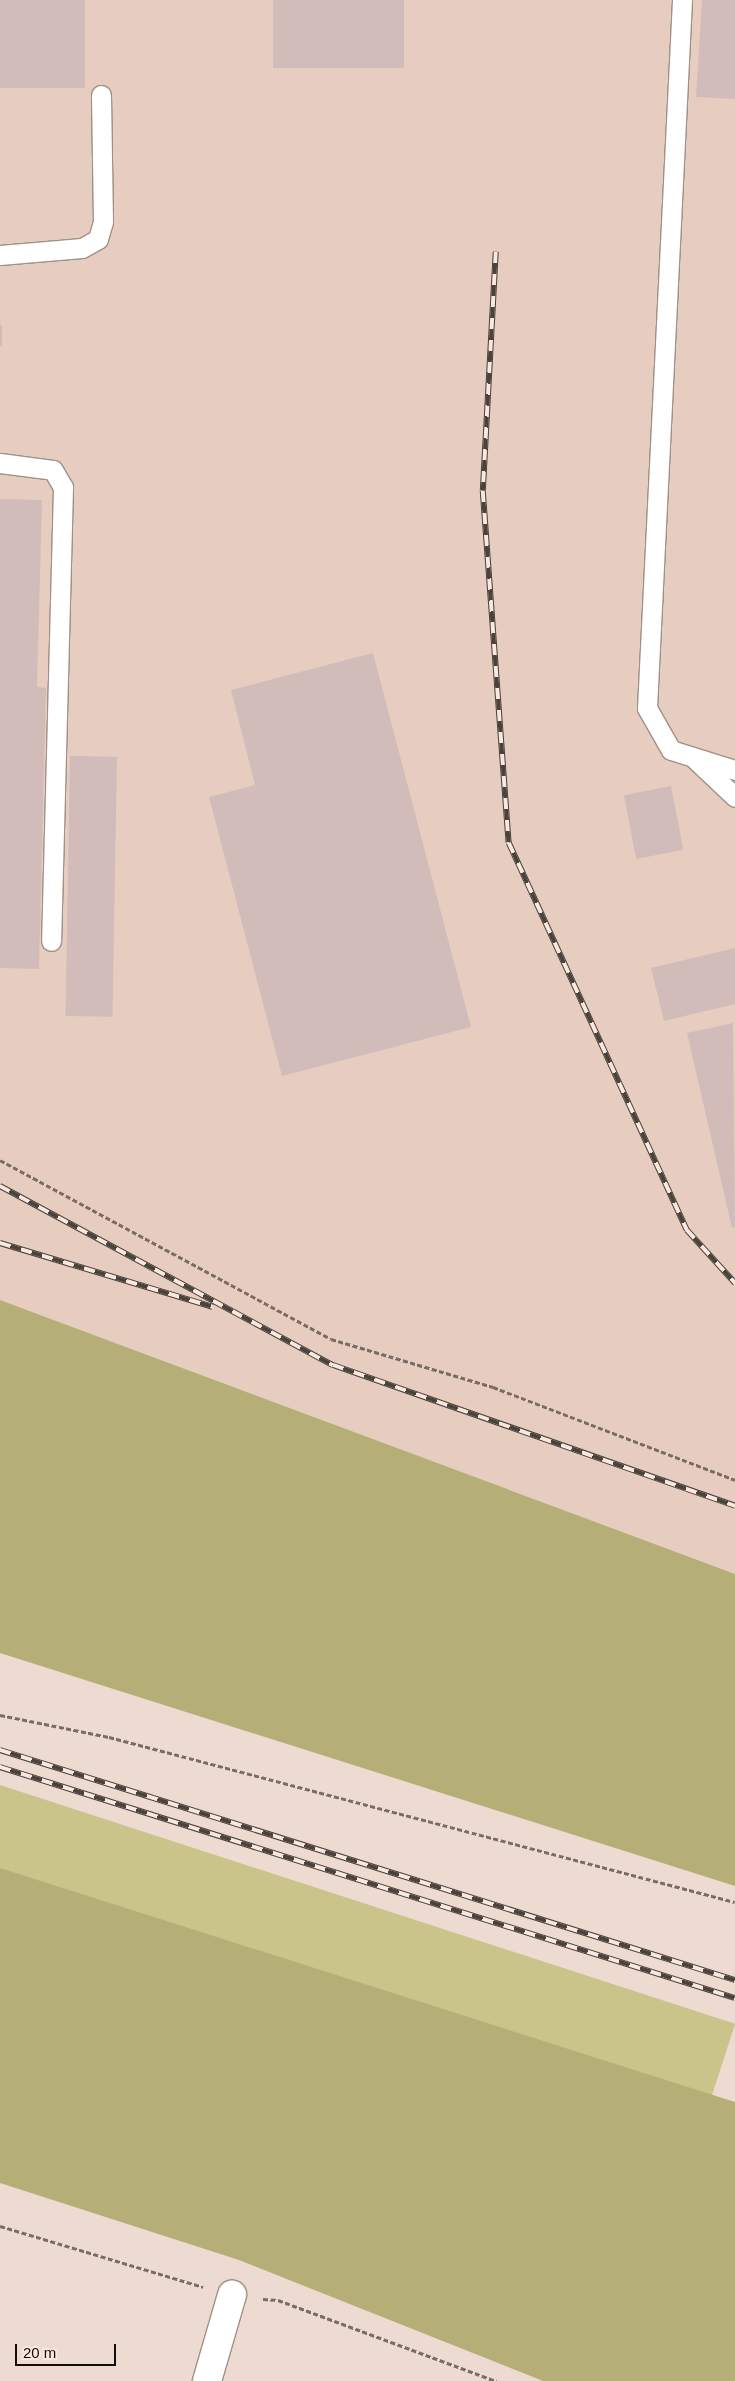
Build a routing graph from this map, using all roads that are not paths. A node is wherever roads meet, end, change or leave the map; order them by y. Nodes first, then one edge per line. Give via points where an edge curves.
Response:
1 (682, 0) edge
2 (101, 94) dead end
3 (0, 255) edge
4 (0, 464) edge
5 (692, 757) junction
6 (735, 770) edge
7 (735, 797) edge
8 (51, 941) dead end
9 (232, 2295) dead end
10 (207, 2381) edge

1 - 5 lane via 647,708 671,750
2 - 3 lane via 103,222 98,239 82,248
4 - 8 lane via 32,464 53,470 63,487
5 - 6 lane
5 - 7 lane
9 - 10 street

